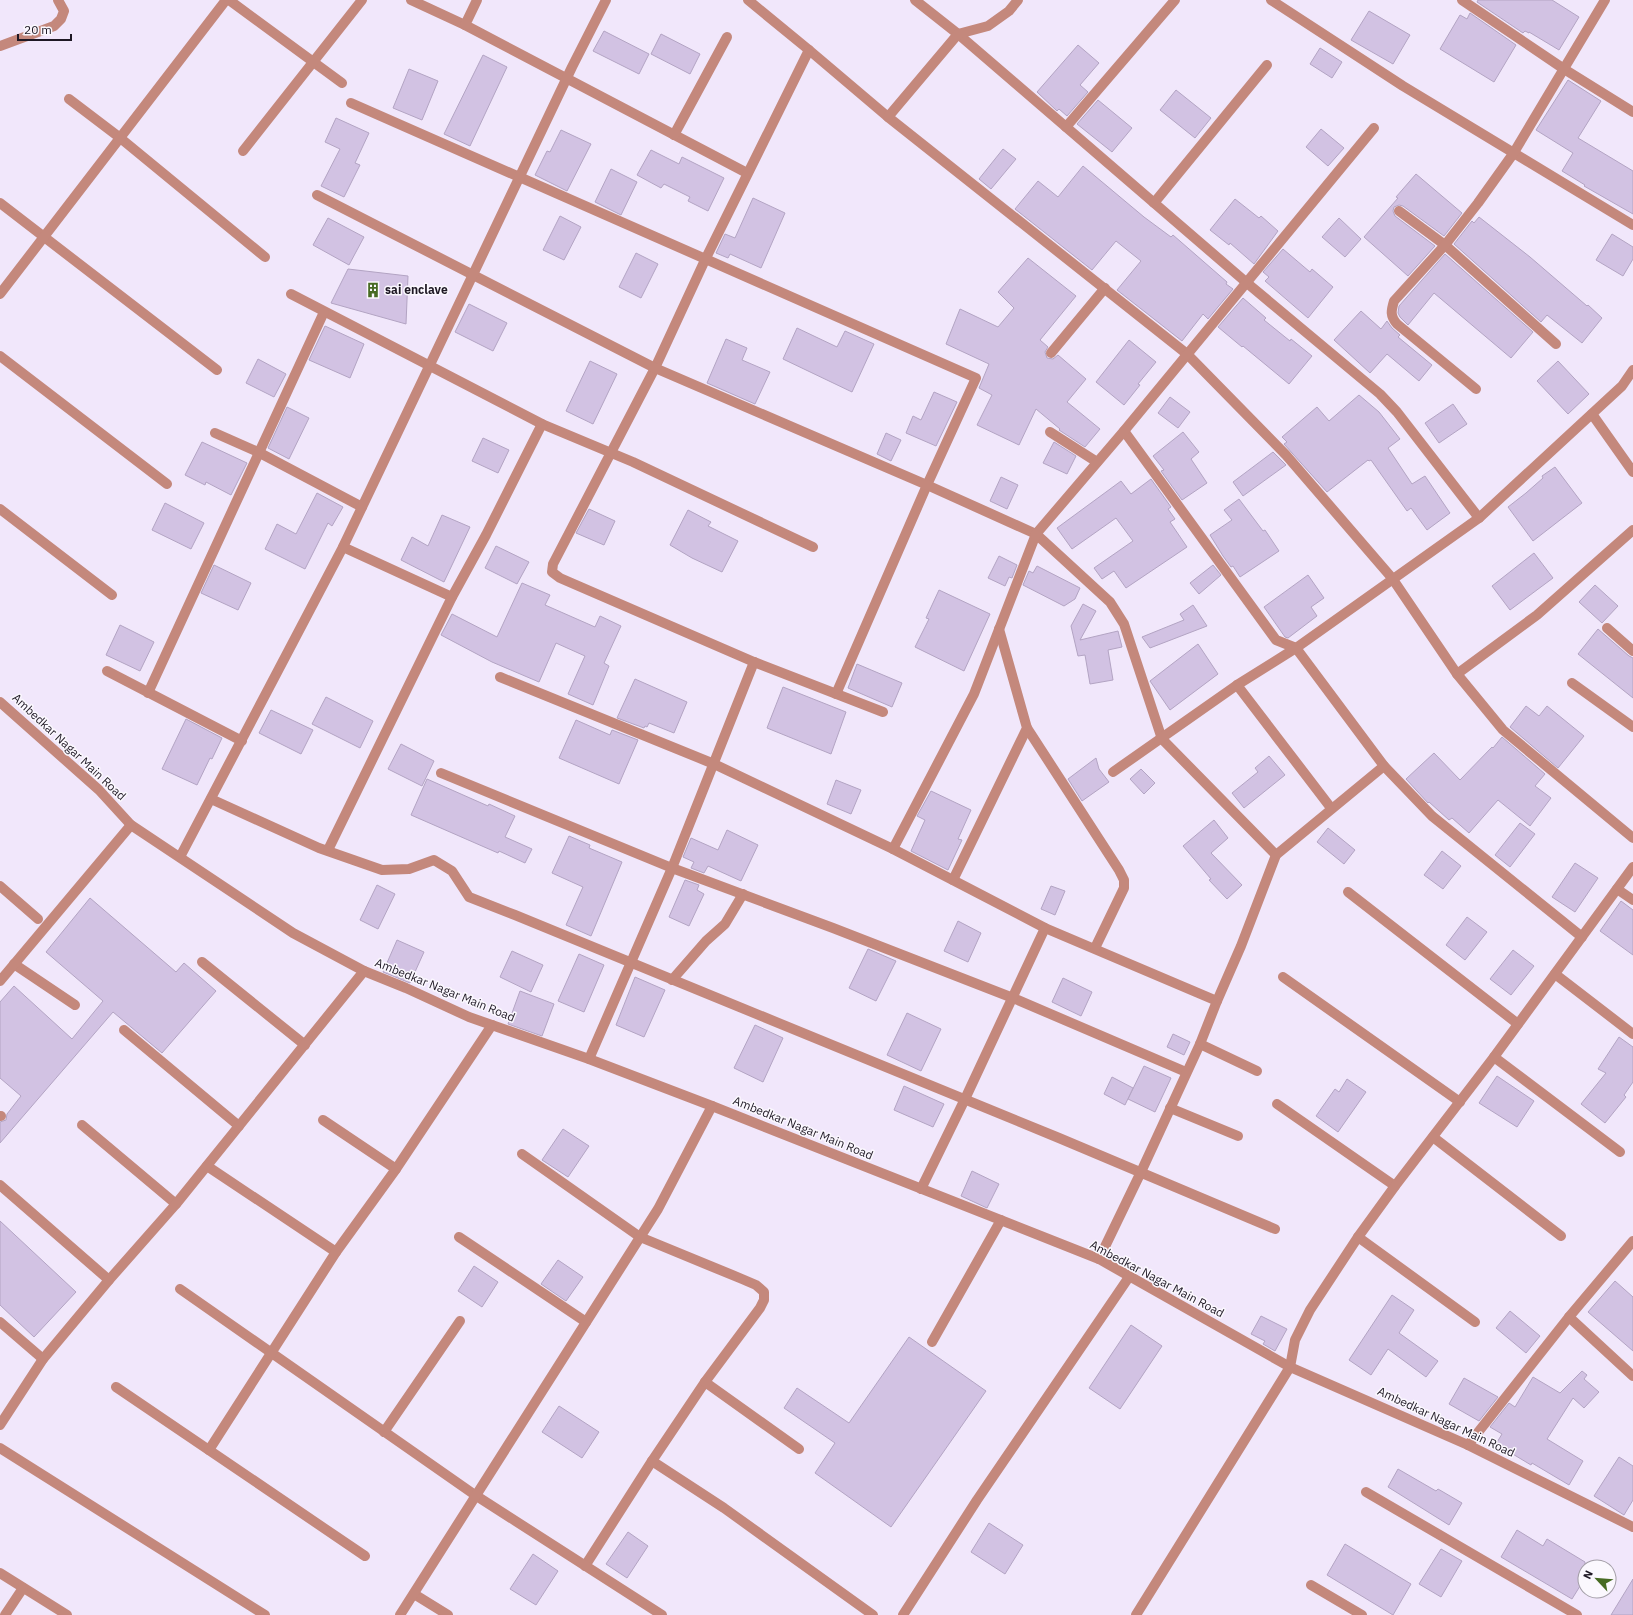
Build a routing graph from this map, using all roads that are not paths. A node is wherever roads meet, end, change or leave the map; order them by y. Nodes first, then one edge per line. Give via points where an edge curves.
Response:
1 (58, 0) edge
2 (226, 0) edge
3 (229, 0) edge
4 (362, 0) edge
5 (411, 0) edge
6 (477, 0) edge
7 (606, 0) edge
8 (748, 0) edge
9 (914, 0) edge
10 (1018, 0) edge
11 (1175, 0) edge
12 (1271, 0) edge
13 (1462, 0) edge
14 (1605, 0) edge
15 (465, 25) junction
16 (958, 34) junction
17 (727, 37) dead end
18 (0, 46) edge
19 (809, 50) junction
20 (313, 61) junction
21 (1267, 65) dead end
22 (1564, 69) junction
23 (567, 78) junction
24 (342, 83) dead end
25 (69, 99) dead end
26 (351, 103) dead end
27 (1633, 112) edge
28 (888, 117) junction
29 (1066, 127) junction
30 (1374, 128) dead end
31 (674, 135) junction
32 (119, 137) junction
33 (242, 151) dead end
34 (1513, 154) junction
35 (747, 173) junction
36 (520, 178) junction
37 (317, 195) dead end
38 (0, 203) edge
39 (1154, 203) junction
40 (1399, 211) dead end
41 (1633, 225) edge
42 (44, 236) junction
43 (1445, 245) junction
44 (265, 257) dead end
45 (705, 260) junction
46 (473, 275) junction
47 (1247, 283) junction
48 (1105, 288) junction
49 (0, 294) edge
50 (291, 294) dead end
51 (324, 312) junction
52 (1556, 344) dead end
53 (1051, 353) dead end
54 (1187, 354) junction
55 (0, 356) edge
56 (430, 365) junction
57 (655, 368) junction
58 (217, 370) dead end
59 (1633, 370) edge
60 (1476, 389) dead end
61 (1592, 414) junction
62 (542, 424) junction
63 (1124, 431) junction
64 (1050, 432) dead end
65 (215, 433) dead end
66 (258, 452) junction
67 (612, 453) junction
68 (1097, 462) junction
69 (1633, 472) edge
70 (167, 484) dead end
71 (927, 485) junction
72 (362, 507) junction
73 (0, 509) edge
74 (1478, 518) junction
75 (1633, 530) edge
76 (1036, 534) junction
77 (813, 547) dead end
78 (343, 548) junction
79 (1392, 578) junction
80 (112, 594) dead end
81 (452, 597) junction
82 (1607, 628) dead end
83 (999, 629) junction
84 (1296, 648) junction
85 (1633, 650) edge
86 (754, 662) junction
87 (107, 671) dead end
88 (1457, 674) junction
89 (500, 677) dead end
90 (1572, 683) dead end
91 (1237, 684) junction
92 (148, 693) junction
93 (836, 694) junction
94 (1, 704) edge
95 (883, 712) dead end
96 (1633, 727) edge
97 (1027, 728) junction
98 (1162, 739) junction
99 (242, 741) junction
100 (714, 764) junction
101 (1384, 766) junction
102 (1113, 772) dead end
103 (441, 773) dead end
104 (211, 799) junction
105 (1331, 808) junction
106 (131, 825) junction
107 (1633, 838) edge
108 (893, 849) junction
109 (328, 850) junction
110 (1276, 855) junction
111 (180, 858) junction
112 (1633, 867) edge
113 (672, 868) junction
114 (952, 880) junction
115 (0, 886) edge
116 (1617, 889) junction
117 (1348, 892) dead end
118 (743, 894) junction
119 (1633, 900) edge
120 (38, 919) dead end
121 (1046, 928) junction
122 (1582, 937) junction
123 (1095, 948) junction
124 (202, 962) dead end
125 (630, 963) junction
126 (14, 964) junction
127 (364, 971) junction
128 (1555, 974) junction
129 (1283, 977) dead end
130 (672, 980) junction
131 (0, 981) edge
132 (1013, 998) junction
133 (1217, 1001) junction
134 (75, 1005) dead end
135 (1518, 1024) junction
136 (492, 1025) junction
137 (124, 1030) dead end
138 (1633, 1034) edge
139 (1200, 1044) junction
140 (305, 1045) junction
141 (1494, 1057) junction
142 (589, 1059) junction
143 (1257, 1071) dead end
144 (1186, 1072) junction
145 (965, 1099) junction
146 (1460, 1102) junction
147 (1277, 1104) dead end
148 (712, 1106) junction
149 (1170, 1108) junction
150 (323, 1120) dead end
151 (82, 1125) dead end
152 (239, 1126) junction
153 (1238, 1136) dead end
154 (1433, 1137) junction
155 (1620, 1152) dead end
156 (522, 1154) dead end
157 (207, 1166) junction
158 (396, 1169) junction
159 (1141, 1172) junction
160 (0, 1185) edge
161 (1395, 1186) junction
162 (921, 1188) junction
163 (176, 1204) junction
164 (1001, 1220) junction
165 (1275, 1229) dead end
166 (1561, 1236) dead end
167 (459, 1237) dead end
168 (1358, 1237) junction
169 (640, 1238) junction
170 (1633, 1241) edge
171 (336, 1252) junction
172 (1099, 1259) junction
173 (1129, 1277) junction
174 (109, 1280) junction
175 (180, 1289) dead end
176 (1569, 1317) junction
177 (460, 1321) dead end
178 (0, 1322) edge
179 (586, 1322) junction
180 (1475, 1322) dead end
181 (932, 1342) dead end
182 (271, 1353) junction
183 (43, 1360) junction
184 (1290, 1367) junction
185 (1633, 1376) edge
186 (705, 1382) junction
187 (116, 1387) dead end
188 (0, 1425) edge
189 (384, 1432) junction
190 (1468, 1445) junction
191 (0, 1448) edge
192 (799, 1449) dead end
193 (209, 1450) junction
194 (652, 1461) junction
195 (1366, 1492) dead end
196 (475, 1495) junction
197 (1633, 1527) edge
198 (365, 1556) dead end
199 (585, 1566) junction
200 (0, 1573) edge
201 (1311, 1585) dead end
202 (23, 1588) junction
203 (414, 1594) junction
204 (252, 1611) edge
205 (6, 1615) edge
206 (67, 1615) edge
207 (265, 1615) edge
208 (400, 1615) edge
209 (448, 1615) edge
210 (662, 1615) edge
211 (873, 1615) edge
212 (903, 1615) edge
213 (1136, 1615) edge
214 (1362, 1615) edge
215 (1577, 1615) edge

1 - 18 street via 64,11 54,26
2 - 32 street
3 - 20 street
4 - 20 street
5 - 15 street
6 - 15 street
7 - 23 street
8 - 19 street
9 - 16 street
10 - 16 street via 988,26
11 - 29 street
12 - 34 street
13 - 22 street
14 - 22 street
15 - 23 street
16 - 28 street
16 - 29 street
17 - 31 street
19 - 28 street
19 - 35 street
20 - 24 street
20 - 33 street
21 - 39 street
22 - 27 street
22 - 34 street
23 - 31 street
23 - 36 street
25 - 32 street
26 - 36 street
28 - 48 street
29 - 39 street
30 - 47 street
31 - 35 street
32 - 42 street
32 - 44 street
34 - 41 street
34 - 43 street
35 - 45 street
36 - 45 street
36 - 46 street
37 - 46 street
38 - 42 street
39 - 47 street
40 - 43 street
42 - 49 street
42 - 58 street
43 - 52 street
43 - 60 street via 1394,301 1392,318
45 - 57 street
45 - 71 street via 976,378
46 - 56 street
46 - 57 street
47 - 54 street
47 - 74 street via 1380,394 1397,412
48 - 53 street
48 - 54 street
50 - 51 street
51 - 56 street
51 - 66 street
54 - 63 street
54 - 79 street via 1286,455
55 - 70 street
56 - 62 street
56 - 72 street
57 - 67 street
57 - 71 street
59 - 61 street via 1622,386
61 - 69 street
61 - 74 street
62 - 67 street
62 - 81 street
63 - 68 street
63 - 84 street via 1276,640
64 - 68 street
65 - 66 street
66 - 72 street
66 - 92 street
67 - 77 street
67 - 86 street via 553,564 552,572 560,578
68 - 76 street
71 - 76 street
71 - 93 street
72 - 78 street
73 - 80 street
74 - 79 street
75 - 88 street via 1538,615
76 - 83 street
76 - 98 street via 1110,602 1124,624
78 - 81 street
78 - 99 street
79 - 84 street
79 - 88 street
81 - 109 street
82 - 85 street
83 - 97 street
83 - 108 street via 974,694
84 - 91 street
84 - 101 street
86 - 93 street
86 - 100 street
87 - 92 street
88 - 107 street via 1513,740
89 - 100 street
90 - 96 street
91 - 98 street
91 - 105 street
92 - 99 street
93 - 95 street
94 - 106 street, Ambedkar Nagar Main Road via 99,790
97 - 114 street
97 - 123 street via 1124,880 1124,888
98 - 102 street
98 - 110 street
99 - 104 street
100 - 108 street
100 - 113 street
101 - 105 street
101 - 122 street via 1432,816
103 - 113 street
104 - 109 street
104 - 111 street
105 - 110 street
106 - 111 street, Ambedkar Nagar Main Road
106 - 126 street
108 - 114 street
109 - 125 street via 382,870 409,869 434,860 452,871 469,897
110 - 133 street via 1242,946
111 - 127 street, Ambedkar Nagar Main Road via 293,932
112 - 116 street
113 - 118 street
113 - 125 street
114 - 121 street
115 - 120 street
116 - 119 street
116 - 122 street
117 - 135 street
118 - 130 street via 725,924 706,940
118 - 132 street
121 - 123 street
121 - 132 street
122 - 128 street
123 - 133 street
124 - 140 street
125 - 130 street
125 - 142 street
126 - 131 street
126 - 134 street
127 - 136 street, Ambedkar Nagar Main Road
127 - 140 street
128 - 135 street
128 - 138 street
129 - 146 street
130 - 145 street
132 - 144 street
132 - 145 street
133 - 139 street
135 - 141 street
136 - 142 street, Ambedkar Nagar Main Road
136 - 158 street
137 - 152 street
139 - 143 street
139 - 144 street
140 - 152 street
141 - 146 street
141 - 155 street
142 - 148 street, Ambedkar Nagar Main Road
144 - 149 street
145 - 159 street
145 - 162 street
146 - 154 street
147 - 161 street
148 - 162 street, Ambedkar Nagar Main Road
148 - 169 street via 658,1210
149 - 153 street
149 - 159 street
150 - 158 street
151 - 163 street
152 - 157 street
154 - 161 street
154 - 166 street
156 - 169 street
157 - 163 street
157 - 171 street
158 - 171 street
159 - 165 street
159 - 172 street
160 - 174 street
161 - 168 street
162 - 164 street, Ambedkar Nagar Main Road
163 - 174 street
164 - 172 street, Ambedkar Nagar Main Road
164 - 181 street
167 - 179 street
168 - 180 street
168 - 184 street via 1310,1310 1295,1340
169 - 179 street
169 - 186 street via 756,1285 764,1292 760,1308
170 - 176 street
171 - 182 street
172 - 173 street, Ambedkar Nagar Main Road
173 - 184 street, Ambedkar Nagar Main Road
173 - 212 street via 977,1500
174 - 183 street
175 - 182 street
176 - 185 street
176 - 190 street
177 - 189 street
178 - 183 street
179 - 196 street
182 - 189 street
182 - 193 street
183 - 188 street
184 - 190 street, Ambedkar Nagar Main Road
184 - 213 street
186 - 192 street
186 - 194 street
187 - 193 street
189 - 196 street
190 - 197 street, Ambedkar Nagar Main Road
191 - 204 street
193 - 198 street
194 - 199 street
194 - 211 street via 724,1508
195 - 215 street
196 - 199 street
196 - 203 street
199 - 210 street
200 - 202 street
201 - 214 street
202 - 205 street
202 - 206 street
203 - 208 street
203 - 209 street
204 - 207 street

